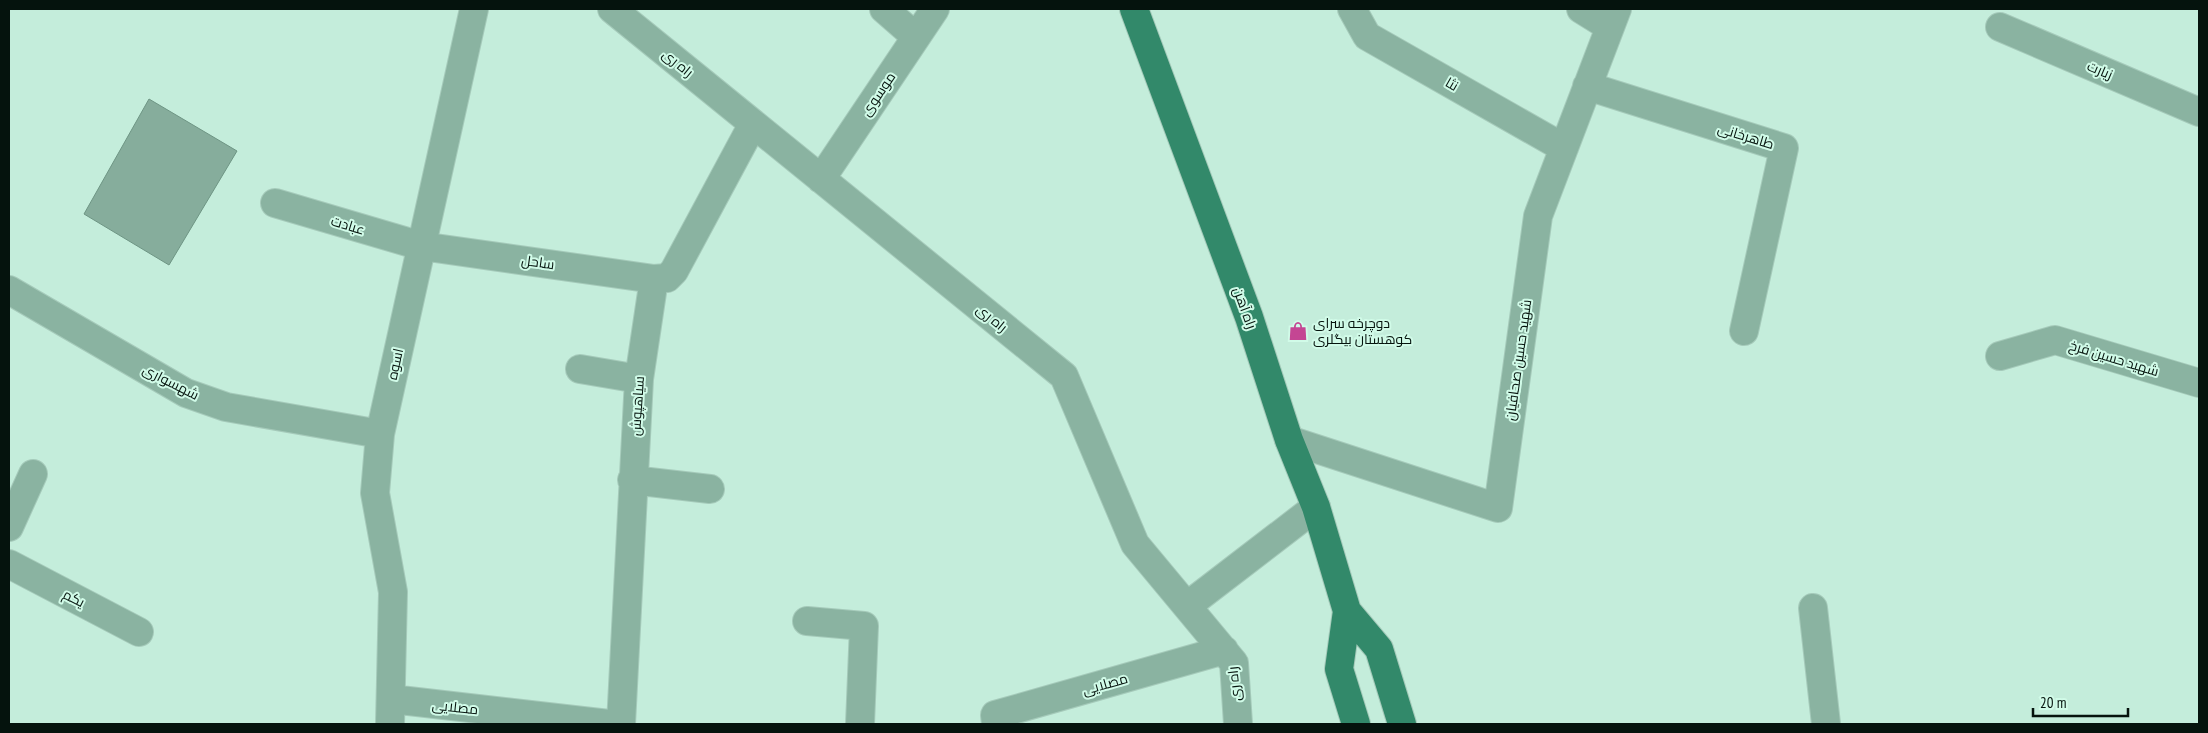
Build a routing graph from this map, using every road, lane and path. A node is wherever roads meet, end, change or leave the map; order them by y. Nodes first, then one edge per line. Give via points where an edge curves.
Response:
1 (474, 9) edge
2 (612, 9) edge
3 (884, 9) edge
4 (935, 9) edge
5 (1134, 9) edge
6 (1352, 9) edge
7 (1581, 9) edge
8 (1614, 18) edge
9 (2000, 27) dead end
10 (916, 37) junction
11 (1587, 86) junction
12 (2199, 112) edge
13 (753, 124) junction
14 (1564, 148) junction
15 (822, 179) junction
16 (275, 203) dead end
17 (421, 246) junction
18 (654, 279) junction
19 (9, 290) edge
20 (1744, 331) dead end
21 (2000, 356) dead end
22 (580, 369) dead end
23 (639, 379) junction
24 (2199, 383) edge
25 (380, 434) junction
26 (1289, 440) junction
27 (33, 474) dead end
28 (632, 480) junction
29 (710, 489) dead end
30 (1316, 508) junction
31 (9, 527) edge
32 (9, 564) edge
33 (1187, 606) junction
34 (1813, 608) dead end
35 (1347, 611) junction
36 (807, 621) dead end
37 (139, 632) dead end
38 (1224, 650) junction
39 (390, 712) edge
40 (609, 724) edge
41 (621, 724) edge
42 (860, 724) edge
43 (996, 724) edge
44 (1238, 724) edge
45 (1356, 724) edge
46 (1402, 724) edge
47 (1826, 724) edge

1 - 17 street, اسوه
2 - 13 street, راه ری
3 - 10 street
4 - 10 street, موسوی
5 - 26 main road, راه آهن via 1249,317
6 - 14 street, نثا via 1367,36
7 - 8 street
8 - 11 street, شهید حسین صحافیان
9 - 12 street, زیارت
10 - 15 street, موسوی
11 - 14 street, شهید حسین صحافیان
11 - 20 street, طاهرخانی via 1784,148
13 - 15 street, راه ری
13 - 18 street via 674,271 667,278
14 - 26 street, شهید حسین صحافیان via 1538,216 1498,508
15 - 33 street, راه ری via 1064,376 1136,544
16 - 17 street, عبادت
17 - 18 street, ساحل
17 - 25 street, اسوه
18 - 23 street, سیاهپوش
19 - 25 street, شهسواری via 186,393 226,406
21 - 24 street, شهید حسین فرخ via 2054,340
22 - 23 street
23 - 28 street, سیاهپوش
25 - 39 street, اسوه via 375,493 392,592
26 - 30 main road, راه آهن
27 - 31 street
28 - 29 street
28 - 41 street, سیاهپوش
30 - 33 street
30 - 35 main road, راه آهن
32 - 37 street, یکم
33 - 38 street, راه ری
34 - 47 street
35 - 45 main road, راه آهن via 1339,669
35 - 46 main road, راه آهن via 1379,649
36 - 42 street via 864,626
38 - 43 street, مصلایی via 996,715
38 - 44 street, راه ری via 1234,663
39 - 40 street, مصلایی

